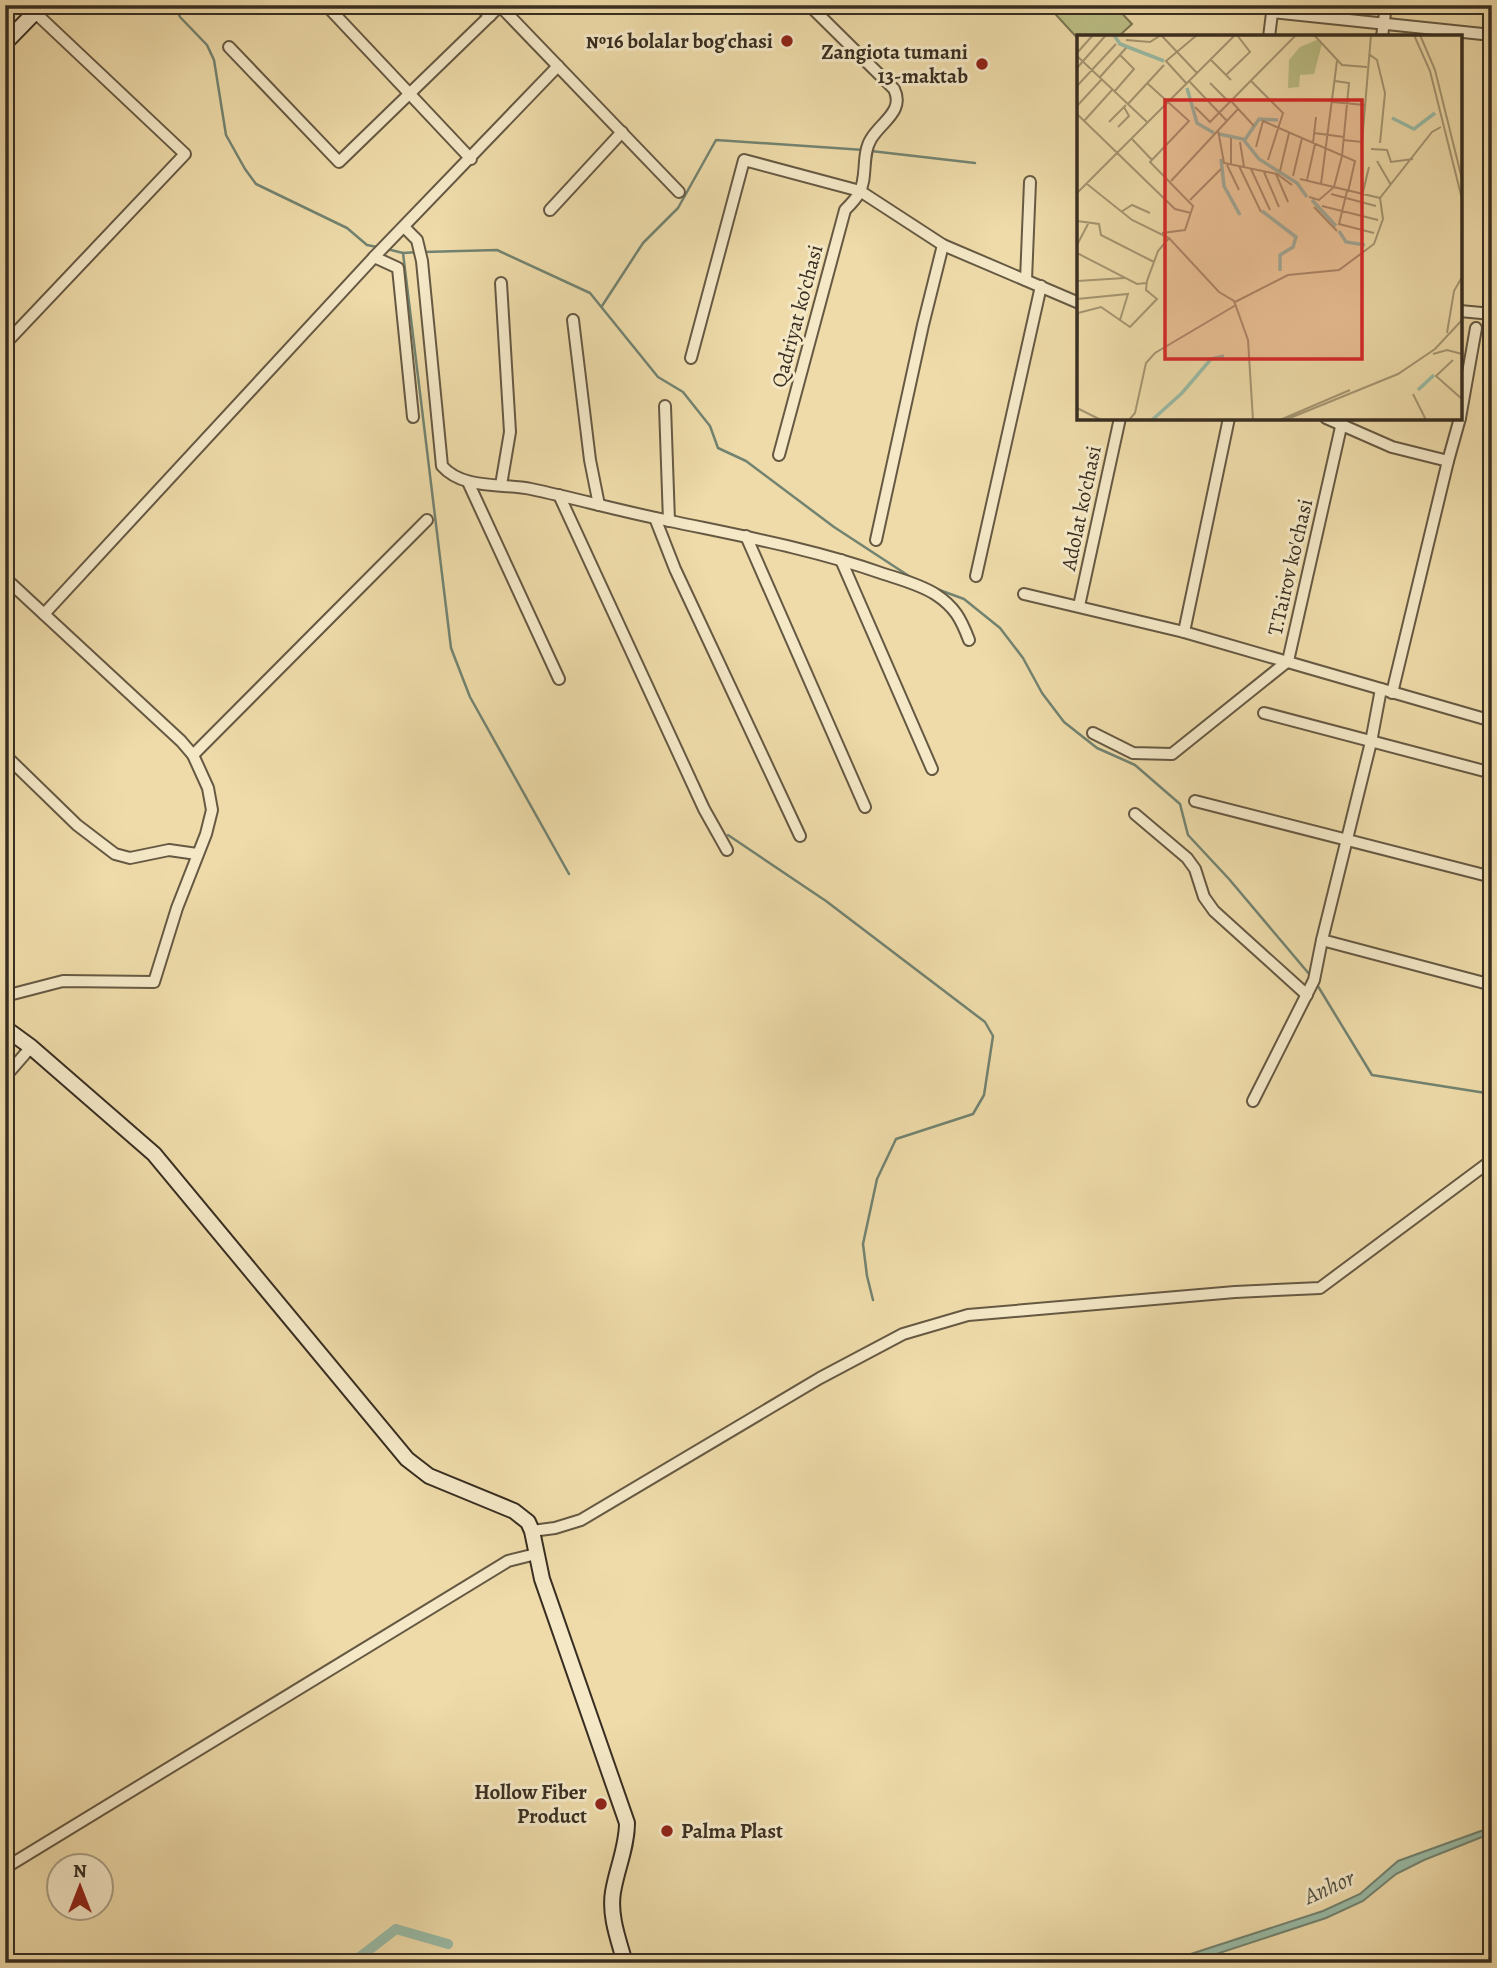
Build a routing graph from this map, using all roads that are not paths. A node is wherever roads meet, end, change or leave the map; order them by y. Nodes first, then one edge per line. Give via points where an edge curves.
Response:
1 (326, 5) edge
2 (479, 5) edge
3 (809, 5) edge
4 (1386, 5) edge
5 (500, 6) edge
6 (35, 8) edge
7 (1273, 9) edge
8 (490, 16) junction
9 (1384, 23) junction
10 (1269, 35) edge
11 (1382, 35) edge
12 (1492, 35) edge
13 (5, 43) edge
14 (229, 47) dead end
15 (558, 66) junction
16 (410, 94) junction
17 (622, 132) junction
18 (471, 159) junction
19 (1030, 182) dead end
20 (860, 191) junction
21 (679, 192) dead end
22 (550, 210) dead end
23 (404, 227) junction
24 (943, 245) junction
25 (375, 256) junction
26 (1026, 280) junction
27 (501, 283) dead end
28 (1041, 285) junction
29 (1077, 302) edge
30 (1462, 312) edge
31 (1492, 314) edge
32 (573, 320) dead end
33 (1476, 328) dead end
34 (5, 344) edge
35 (691, 358) dead end
36 (665, 406) dead end
37 (1462, 407) edge
38 (413, 417) dead end
39 (1120, 420) edge
40 (1230, 420) edge
41 (1459, 420) edge
42 (1343, 422) edge
43 (779, 455) dead end
44 (1448, 461) junction
45 (468, 482) junction
46 (501, 485) junction
47 (559, 495) junction
48 (599, 505) junction
49 (655, 518) junction
50 (427, 520) dead end
51 (669, 521) junction
52 (746, 536) junction
53 (876, 540) dead end
54 (841, 560) junction
55 (976, 576) dead end
56 (5, 578) edge
57 (1024, 594) dead end
58 (1079, 606) junction
59 (44, 614) junction
60 (1184, 632) junction
61 (969, 640) dead end
62 (1288, 661) junction
63 (559, 679) dead end
64 (1381, 689) junction
65 (1392, 693) junction
66 (1264, 713) dead end
67 (1492, 721) edge
68 (1093, 733) dead end
69 (1371, 742) junction
70 (5, 755) edge
71 (193, 755) junction
72 (932, 769) dead end
73 (1492, 773) edge
74 (1195, 801) dead end
75 (865, 807) dead end
76 (1135, 814) dead end
77 (800, 836) dead end
78 (1347, 839) junction
79 (727, 850) dead end
80 (197, 854) junction
81 (1492, 877) edge
82 (1322, 940) junction
83 (1492, 985) edge
84 (1307, 995) junction
85 (5, 996) edge
86 (5, 1028) edge
87 (32, 1047) junction
88 (5, 1077) edge
89 (1253, 1101) dead end
90 (1492, 1160) edge
91 (532, 1531) junction
92 (536, 1554) junction
93 (5, 1868) edge
94 (625, 1963) edge

1 - 16 street
2 - 8 street
3 - 20 street via 898,98 898,106 871,138
4 - 9 street
5 - 8 street
5 - 15 street
6 - 13 street
6 - 34 street via 185,154
7 - 9 street
7 - 10 street
8 - 16 street
9 - 11 street
9 - 12 street
14 - 16 street via 339,162
15 - 17 street
15 - 18 street
16 - 18 street
17 - 21 street
17 - 22 street
18 - 23 street
19 - 26 street
20 - 24 street
20 - 35 street via 744,160
20 - 43 street, Qadriyat ko'chasi via 845,211
23 - 25 street
23 - 45 street via 416,240 422,261 442,466
24 - 26 street
24 - 53 street
25 - 38 street via 398,268
25 - 59 street
26 - 28 street
27 - 46 street via 510,432
28 - 29 street
28 - 55 street
30 - 31 street
32 - 48 street
33 - 37 street
36 - 51 street
39 - 58 street, Adolat ko'chasi
40 - 60 street
41 - 44 street
42 - 44 street via 1392,447
42 - 62 street, T.Tairov ko'chasi
44 - 65 street
45 - 46 street
45 - 63 street
46 - 47 street
47 - 48 street
47 - 79 street
48 - 49 street
49 - 51 street
49 - 77 street
50 - 71 street
51 - 52 street
52 - 54 street
52 - 75 street
54 - 61 street via 935,594 958,614
54 - 72 street
56 - 59 street
57 - 58 street
58 - 60 street
59 - 71 street
60 - 62 street
62 - 64 street
62 - 68 street, T.Tairov ko'chasi via 1172,754 1133,753
64 - 65 street
64 - 69 street
65 - 67 street
66 - 69 street
69 - 73 street
69 - 78 street
70 - 80 street via 77,825 115,854 130,858 169,850
71 - 80 street via 212,802
74 - 78 street
76 - 84 street via 1187,858 1214,911
78 - 81 street
78 - 82 street
80 - 85 street via 154,982 62,981
82 - 83 street
82 - 84 street
84 - 89 street
86 - 87 street
87 - 88 street
87 - 91 street via 165,1166 402,1454 435,1479 514,1511
90 - 91 street via 1320,1288 968,1315 903,1334 581,1520
91 - 92 street
92 - 93 street via 508,1561
92 - 94 street via 627,1822 612,1900

